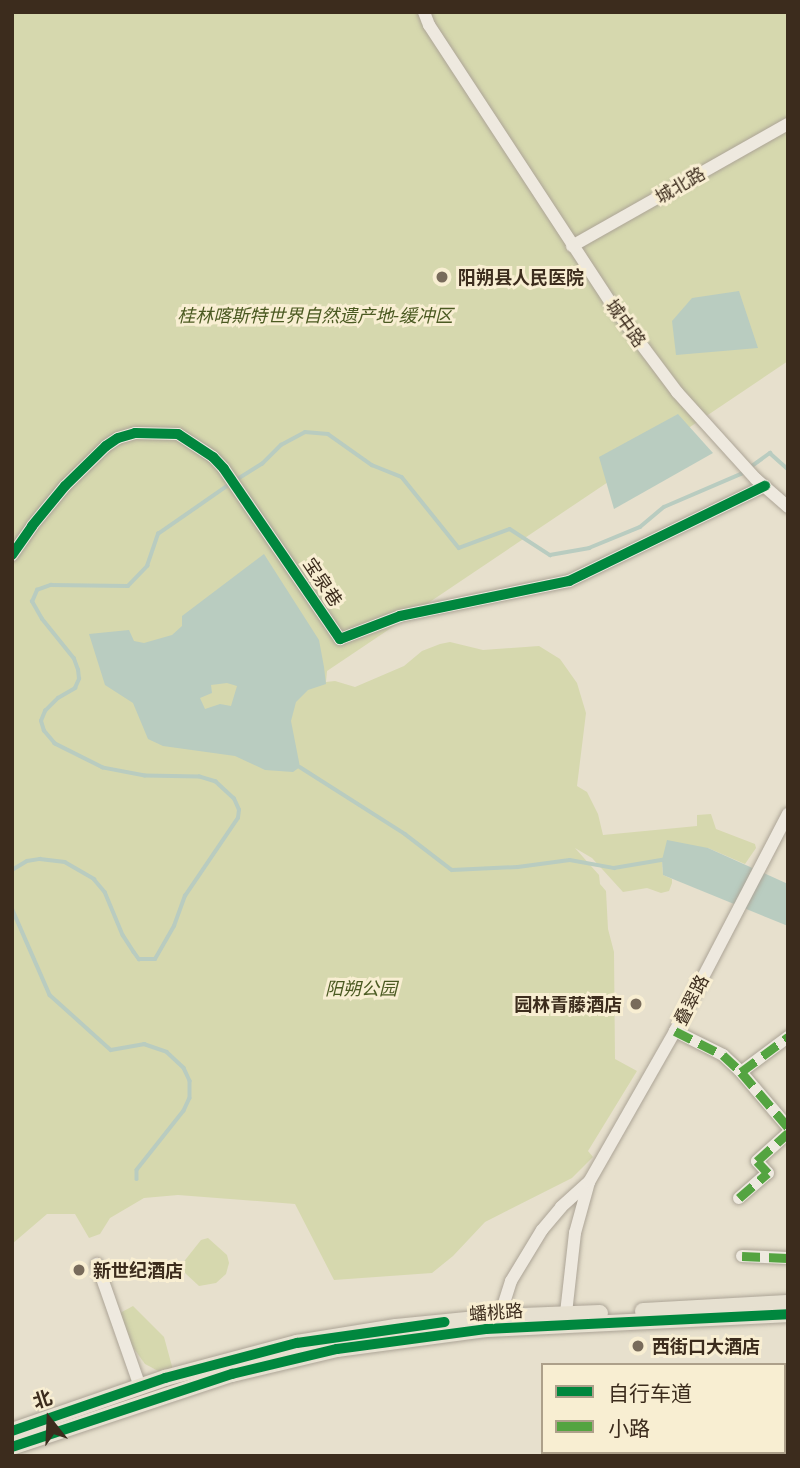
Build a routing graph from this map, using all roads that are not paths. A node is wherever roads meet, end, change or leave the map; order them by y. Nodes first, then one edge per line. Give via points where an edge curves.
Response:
1 (424, 12) edge
2 (788, 124) edge
3 (572, 246) junction
4 (760, 482) junction
5 (788, 508) edge
6 (12, 555) edge
7 (788, 814) edge
8 (675, 1031) junction
9 (788, 1037) edge
10 (741, 1072) junction
11 (788, 1127) edge
12 (788, 1133) edge
13 (589, 1182) junction
14 (739, 1198) dead end
15 (742, 1256) dead end
16 (788, 1258) edge
17 (97, 1264) dead end
18 (788, 1303) edge
19 (788, 1314) edge
20 (565, 1320) junction
21 (498, 1323) junction
22 (140, 1387) junction
23 (12, 1431) edge
24 (12, 1447) edge

1 - 3 street, 城中路
2 - 3 street, 城北路
3 - 4 street, 城中路 via 677,391
4 - 5 street, 城中路
4 - 6 street, 宝泉巷 via 569,581 400,616 340,639 213,457 178,434 135,433 106,446 65,486
7 - 8 street, 叠翠路
8 - 10 street via 723,1055
8 - 13 street, 叠翠路
9 - 10 street
10 - 11 street
12 - 14 street via 757,1161 768,1173
13 - 20 street via 575,1233
13 - 21 street via 542,1230 511,1281
15 - 16 street
17 - 22 street
18 - 20 main road, 蟠桃路
19 - 20 main road, 蟠桃路
20 - 21 main road, 蟠桃路
21 - 22 main road, 蟠桃路 via 396,1326 297,1343
21 - 24 main road, 蟠桃路 via 301,1356 232,1374
22 - 23 main road, 蟠桃路

